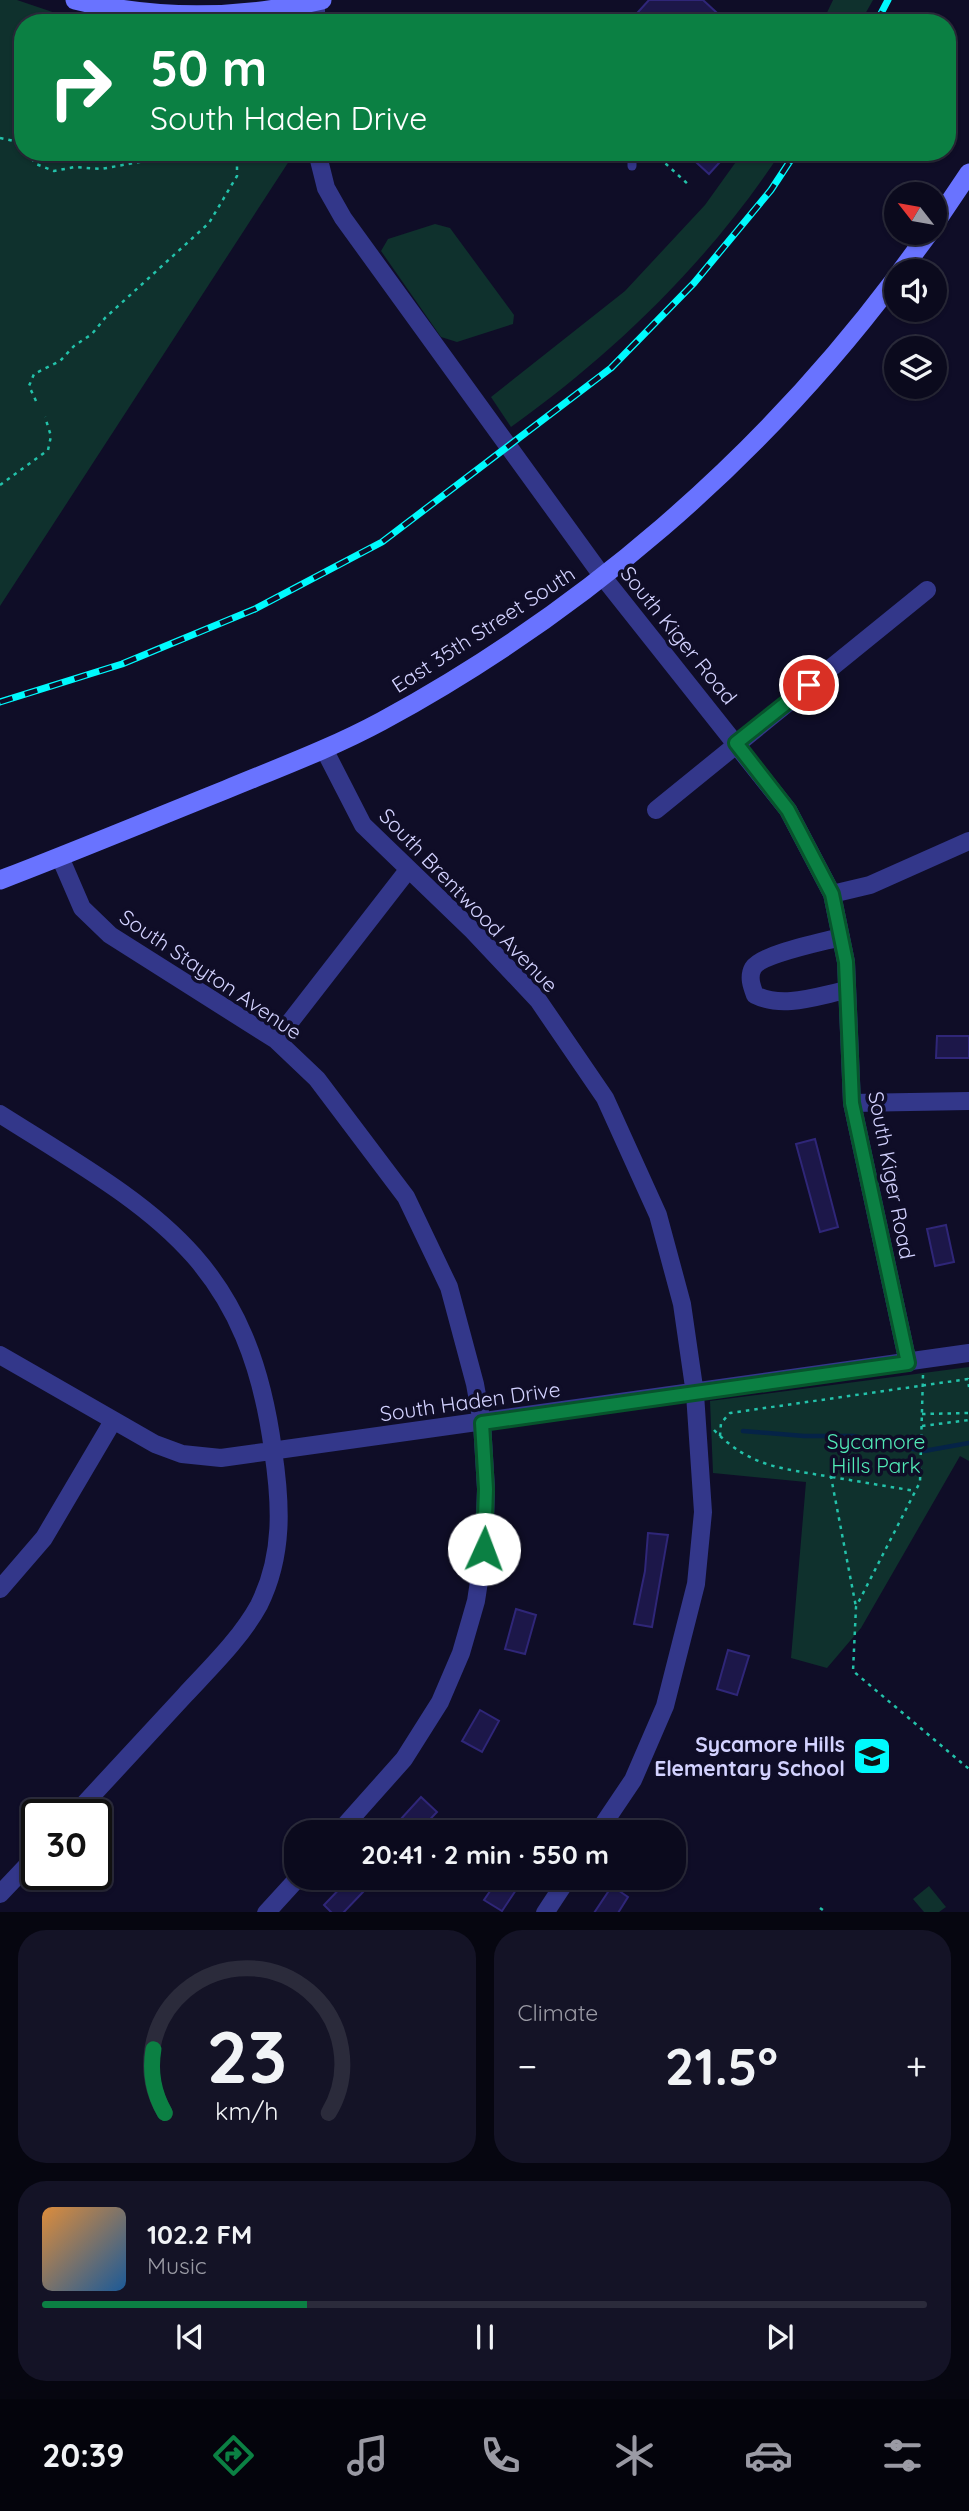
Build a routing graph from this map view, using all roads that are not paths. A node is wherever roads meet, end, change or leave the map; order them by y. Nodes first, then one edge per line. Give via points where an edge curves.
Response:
1 (75, 0) edge
2 (318, 0) edge
3 (319, 161) edge
4 (632, 161) edge
5 (632, 166) dead end
6 (969, 173) edge
7 (947, 206) edge
8 (884, 292) edge
9 (603, 576) junction
10 (927, 590) dead end
11 (736, 743) junction
12 (324, 749) junction
13 (656, 810) dead end
14 (969, 841) edge
15 (60, 857) junction
16 (408, 870) junction
17 (0, 880) edge
18 (832, 894) junction
19 (841, 937) junction
20 (847, 990) junction
21 (276, 1040) junction
22 (969, 1101) edge
23 (852, 1103) junction
24 (0, 1114) edge
25 (969, 1353) edge
26 (0, 1355) edge
27 (916, 1367) junction
28 (695, 1394) junction
29 (113, 1421) junction
30 (482, 1423) junction
31 (274, 1451) junction
32 (0, 1589) edge
33 (89, 1799) edge
34 (350, 1820) edge
35 (606, 1820) edge
36 (21, 1871) edge
37 (287, 1890) edge
38 (560, 1890) edge
39 (0, 1894) edge
40 (267, 1912) edge
41 (546, 1912) edge

1 - 2 main road via 172,14 241,14
3 - 9 street, South Kiger Road via 326,188 343,218
4 - 5 lane
6 - 7 main road
8 - 9 main road, East 35th Street South via 748,449 677,516
9 - 11 street, South Kiger Road
9 - 12 main road, East 35th Street South via 453,681
10 - 11 street
11 - 13 street
11 - 18 street, South Kiger Road via 788,810
12 - 15 main road, East 35th Street South
12 - 16 street, South Brentwood Avenue via 363,825
14 - 18 street via 870,885
15 - 17 main road, East 35th Street South
15 - 21 street, South Stayton Avenue via 82,908 110,935
16 - 21 street
16 - 28 street, South Brentwood Avenue via 538,1000 606,1098 658,1215 682,1304
18 - 19 street, South Kiger Road
19 - 20 street, South Kiger Road
19 - 20 street via 764,959 753,968 750,981 755,995 768,1002
20 - 23 street, South Kiger Road
21 - 30 street, South Stayton Avenue via 317,1079 406,1197 449,1287
22 - 23 street
23 - 27 street, South Kiger Road
24 - 31 street via 131,1197 190,1249 224,1294 249,1345 261,1377
25 - 27 street, South Haden Drive
26 - 29 street, South Haden Drive
27 - 28 street, South Haden Drive
28 - 30 street, South Haden Drive
28 - 35 street, South Brentwood Avenue via 703,1512 696,1584 664,1706 633,1780
29 - 31 street, South Haden Drive via 182,1454 221,1458
29 - 32 street via 44,1538
30 - 31 street, South Haden Drive
30 - 34 street, South Stayton Avenue via 484,1549 461,1653 440,1702 404,1759
31 - 33 street via 279,1530 272,1571 258,1606 229,1647
36 - 39 street
37 - 40 street
38 - 41 street

